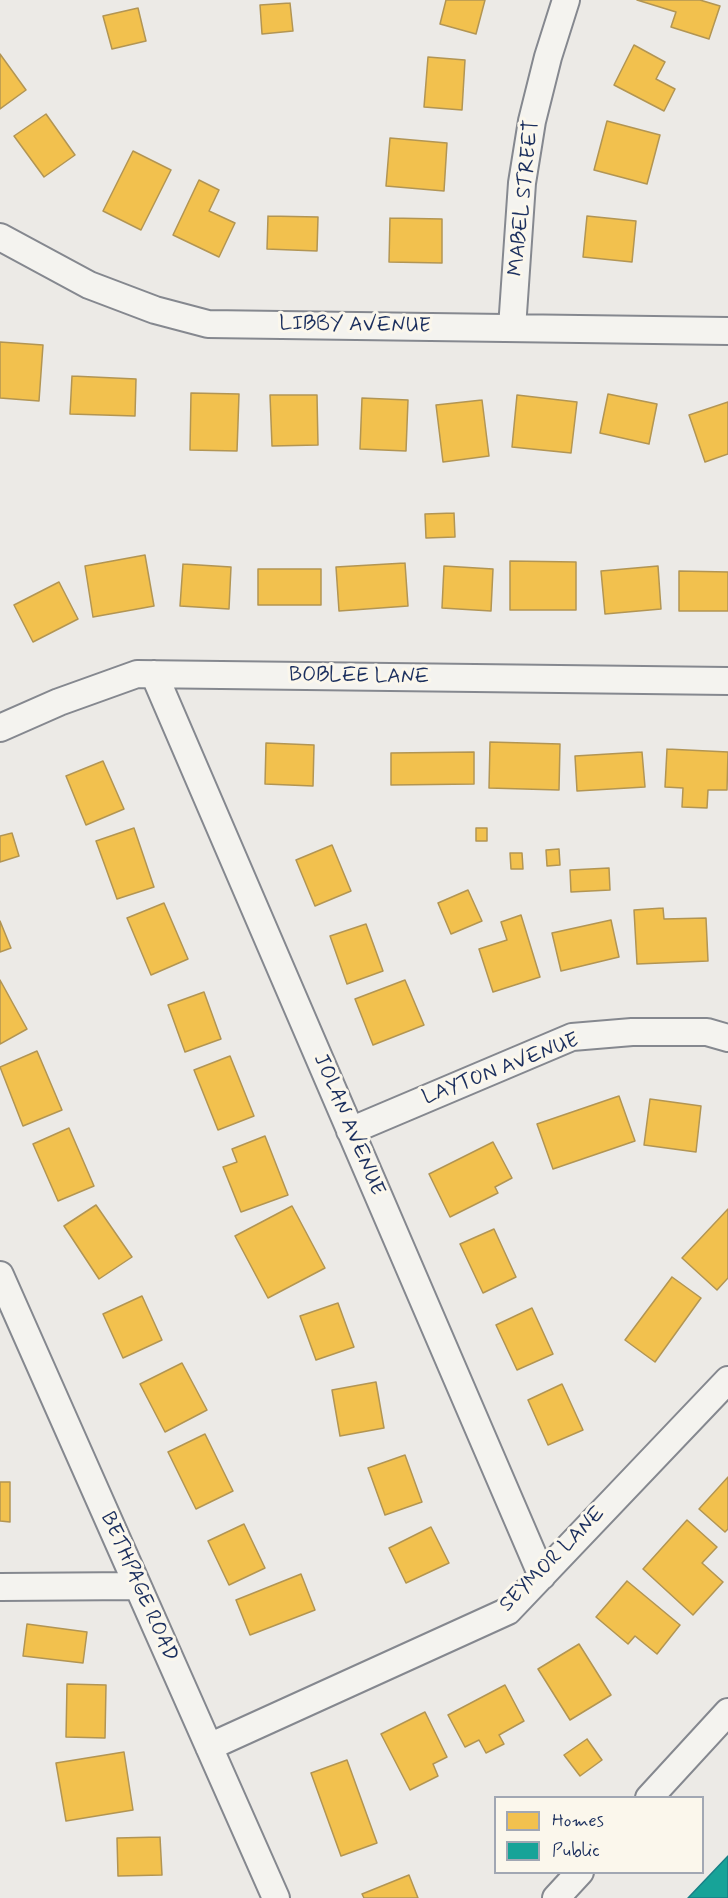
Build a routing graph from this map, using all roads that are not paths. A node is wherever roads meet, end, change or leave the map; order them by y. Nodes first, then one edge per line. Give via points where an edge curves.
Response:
1 (566, 0) edge
2 (0, 237) edge
3 (512, 328) junction
4 (728, 332) edge
5 (154, 674) junction
6 (728, 681) edge
7 (0, 728) edge
8 (728, 1038) edge
9 (350, 1131) junction
10 (0, 1275) edge
11 (728, 1380) edge
12 (542, 1576) junction
13 (137, 1586) junction
14 (0, 1587) edge
15 (728, 1712) edge
16 (209, 1748) junction
17 (650, 1796) edge
18 (578, 1874) edge
19 (276, 1898) edge
20 (556, 1898) edge

1 - 3 street, MABEL STREET via 532,121 522,183
2 - 3 street, LIBBY AVENUE via 88,285 155,310 208,324
3 - 4 street, LIBBY AVENUE
5 - 6 street, BOBLEE LANE
5 - 7 street, BOBLEE LANE via 137,674
5 - 9 street, JOLAN AVENUE
8 - 9 street, LAYTON AVENUE via 707,1032 572,1037
9 - 12 street, JOLAN AVENUE
10 - 13 street, BETHPAGE ROAD
11 - 12 street, SEYMOR LANE
12 - 16 street, SEYMOR LANE via 508,1611
13 - 14 street
13 - 16 street, BETHPAGE ROAD
15 - 17 street
16 - 19 street, BETHPAGE ROAD
18 - 20 street

